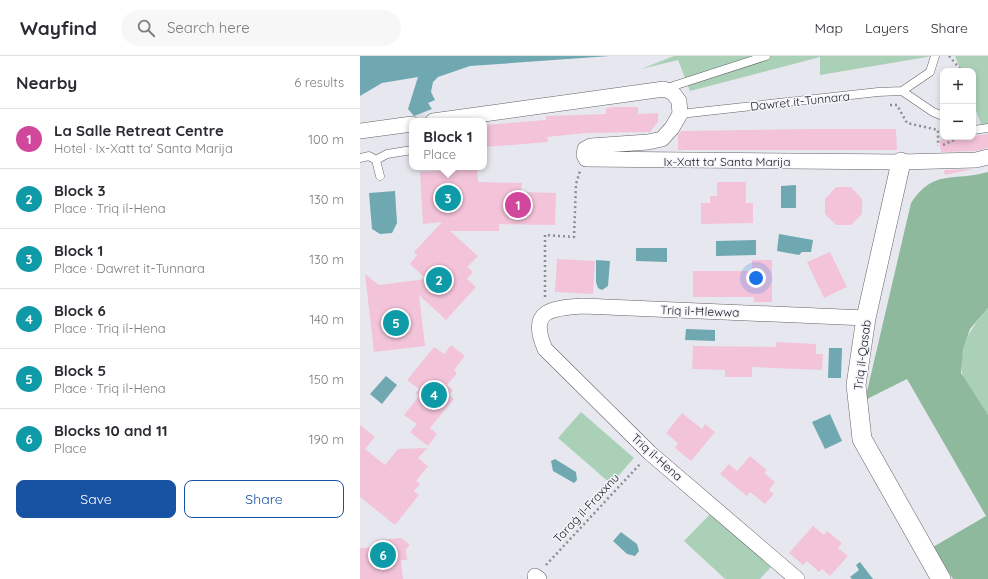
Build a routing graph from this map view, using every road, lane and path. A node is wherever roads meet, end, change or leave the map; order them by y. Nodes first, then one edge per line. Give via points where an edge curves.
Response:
1 (766, 56) edge
2 (935, 56) edge
3 (949, 56) edge
4 (959, 68) edge
5 (664, 89) junction
6 (902, 91) junction
7 (882, 104) dead end
8 (680, 114) junction
9 (940, 115) edge
10 (455, 118) edge
11 (409, 124) edge
12 (988, 128) edge
13 (976, 130) edge
14 (360, 131) edge
15 (954, 140) edge
16 (409, 150) edge
17 (988, 157) edge
18 (360, 158) edge
19 (376, 160) junction
20 (901, 162) junction
21 (380, 176) dead end
22 (576, 184) dead end
23 (544, 316) junction
24 (866, 318) junction
25 (650, 453) junction
26 (537, 577) edge
27 (797, 579) edge
28 (941, 579) edge

1 - 5 lane
2 - 6 lane via 930,72
3 - 4 path
5 - 8 street via 673,93 679,102
5 - 10 street
6 - 8 lane, Dawret it-Tunnara
6 - 9 lane
7 - 15 path via 897,106 907,123 938,130 938,147
8 - 20 street, Ix-Xatt ta' Santa Marija via 662,140 591,146 585,149 584,155 586,159 592,160
11 - 14 street
12 - 13 lane
16 - 19 lane via 386,154
17 - 20 street, Ix-Xatt ta' Santa Marija via 976,160
18 - 19 lane via 369,156
19 - 21 lane
20 - 24 street, Triq il-Qasab
22 - 23 path via 574,237 545,235
23 - 24 street, Triq il-Ħlewwa via 563,307 583,306
23 - 25 street, Triq il-Hena via 538,334 545,349
24 - 28 street, Triq il-Qasab via 856,385 862,439
25 - 26 path, Taraġ il-Fraxxnu
25 - 27 street, Triq il-Hena

